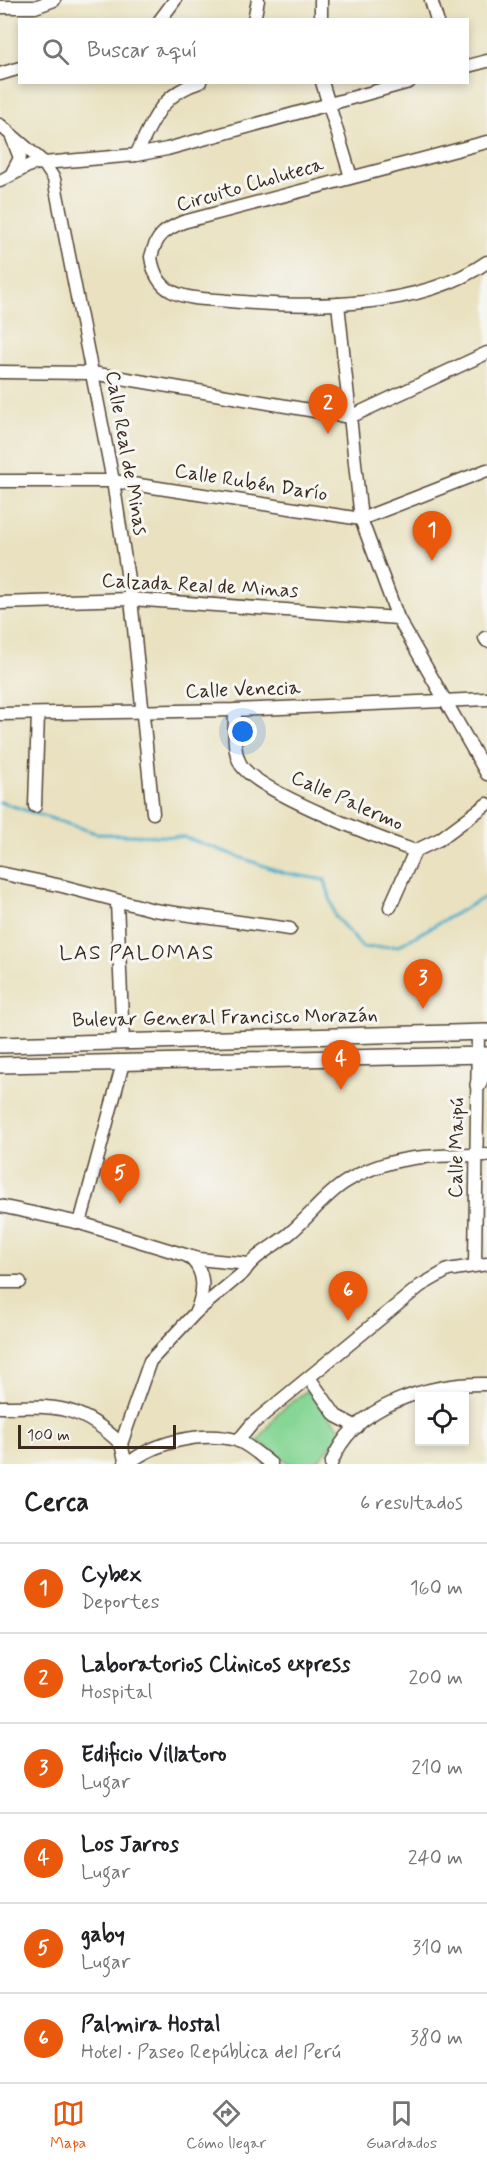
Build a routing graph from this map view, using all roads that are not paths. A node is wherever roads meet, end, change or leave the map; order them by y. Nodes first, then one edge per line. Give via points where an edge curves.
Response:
1 (54, 0) edge
2 (176, 0) edge
3 (258, 0) edge
4 (321, 0) edge
5 (431, 0) edge
6 (0, 7) edge
7 (162, 18) edge
8 (254, 18) edge
9 (321, 18) edge
10 (436, 18) edge
11 (487, 61) edge
12 (469, 66) edge
13 (18, 69) edge
14 (0, 74) edge
15 (194, 84) edge
16 (322, 84) edge
17 (402, 84) edge
18 (328, 106) junction
19 (0, 124) edge
20 (10, 134) junction
21 (487, 142) edge
22 (136, 155) junction
23 (43, 162) junction
24 (12, 173) junction
25 (351, 177) junction
26 (0, 181) edge
27 (487, 262) edge
28 (338, 304) junction
29 (487, 353) edge
30 (0, 372) edge
31 (92, 373) junction
32 (350, 417) junction
33 (487, 470) edge
34 (0, 481) edge
35 (112, 481) junction
36 (361, 519) junction
37 (131, 599) junction
38 (0, 603) edge
39 (398, 618) junction
40 (487, 699) edge
41 (447, 702) junction
42 (235, 710) junction
43 (144, 713) junction
44 (0, 714) edge
45 (38, 714) junction
46 (487, 774) edge
47 (487, 804) edge
48 (35, 806) dead end
49 (153, 813) dead end
50 (415, 851) junction
51 (0, 873) edge
52 (117, 902) junction
53 (390, 907) dead end
54 (290, 929) dead end
55 (482, 1032) edge
56 (123, 1042) junction
57 (0, 1045) edge
58 (484, 1057) edge
59 (123, 1063) junction
60 (0, 1065) edge
61 (478, 1084) joint
62 (482, 1155) edge
63 (0, 1206) edge
64 (80, 1223) junction
65 (188, 1256) junction
66 (249, 1264) junction
67 (481, 1264) edge
68 (0, 1282) edge
69 (20, 1282) dead end
70 (196, 1312) junction
71 (310, 1379) junction
72 (487, 1384) edge
73 (0, 1407) edge
74 (357, 1427) junction
75 (238, 1441) junction
76 (121, 1444) junction
77 (127, 1464) edge
78 (271, 1464) edge
79 (331, 1464) edge

1 - 6 street via 34,7
2 - 7 street
3 - 8 street
4 - 9 street
5 - 10 street
11 - 12 street
13 - 14 street
15 - 22 street via 167,99
16 - 18 street
17 - 18 street
18 - 22 street
18 - 25 street
19 - 20 street, Calle Real de Minas
20 - 23 street, Calle Real de Minas
20 - 24 street via 20,158
21 - 25 street, Circuito Choluteca
22 - 23 street
23 - 24 street
23 - 31 street, Calle Real de Minas via 54,179
24 - 26 street
25 - 28 street, Circuito Choluteca via 166,229 154,244 151,257 159,281 171,291 193,297
27 - 28 street, Circuito Choluteca via 466,277 435,289
28 - 32 street
29 - 32 street
30 - 31 street
31 - 32 street
31 - 35 street, Calle Real de Minas
32 - 36 street
33 - 36 street, Calle Rubén Darío
34 - 35 street, Calle Rubén Darío
35 - 36 street, Calle Rubén Darío
35 - 37 street, Calle Real de Minas
36 - 39 street
37 - 38 street, Calzada Real de Minas
37 - 39 street, Calzada Real de Minas
37 - 43 street, Calle Real de Minas
39 - 41 street
40 - 41 street, Calle Venecia
41 - 42 street, Calle Venecia
41 - 46 street
42 - 43 street, Calle Venecia
42 - 50 street, Calle Palermo via 236,746 242,765 262,786
43 - 45 street, Calle Venecia
43 - 49 street, Calle Real de Minas
44 - 45 street, Calle Venecia
45 - 48 street
47 - 50 street, Calle Palermo via 440,839
50 - 53 street
51 - 52 street
52 - 54 street
52 - 56 street
55 - 56 main road, Bulevar General Francisco Morazán
55 - 58 street
56 - 57 main road, Bulevar General Francisco Morazán
58 - 59 main road
58 - 61 main road
59 - 60 main road
59 - 64 street
61 - 62 street, Calle Maipú
62 - 66 street via 442,1154 387,1161 344,1183 290,1233
62 - 67 street, Calle Maipú
63 - 64 street
64 - 65 street
65 - 66 street via 208,1262
65 - 70 street via 197,1263 203,1282
66 - 70 street
67 - 71 street via 447,1270 420,1286
68 - 69 street
70 - 76 street via 150,1361
71 - 74 street via 336,1416
71 - 75 street via 252,1424
72 - 74 street via 448,1385 413,1394
73 - 76 street via 67,1409 99,1424
74 - 79 street
75 - 77 street via 200,1438 164,1444
75 - 78 street
76 - 77 street

